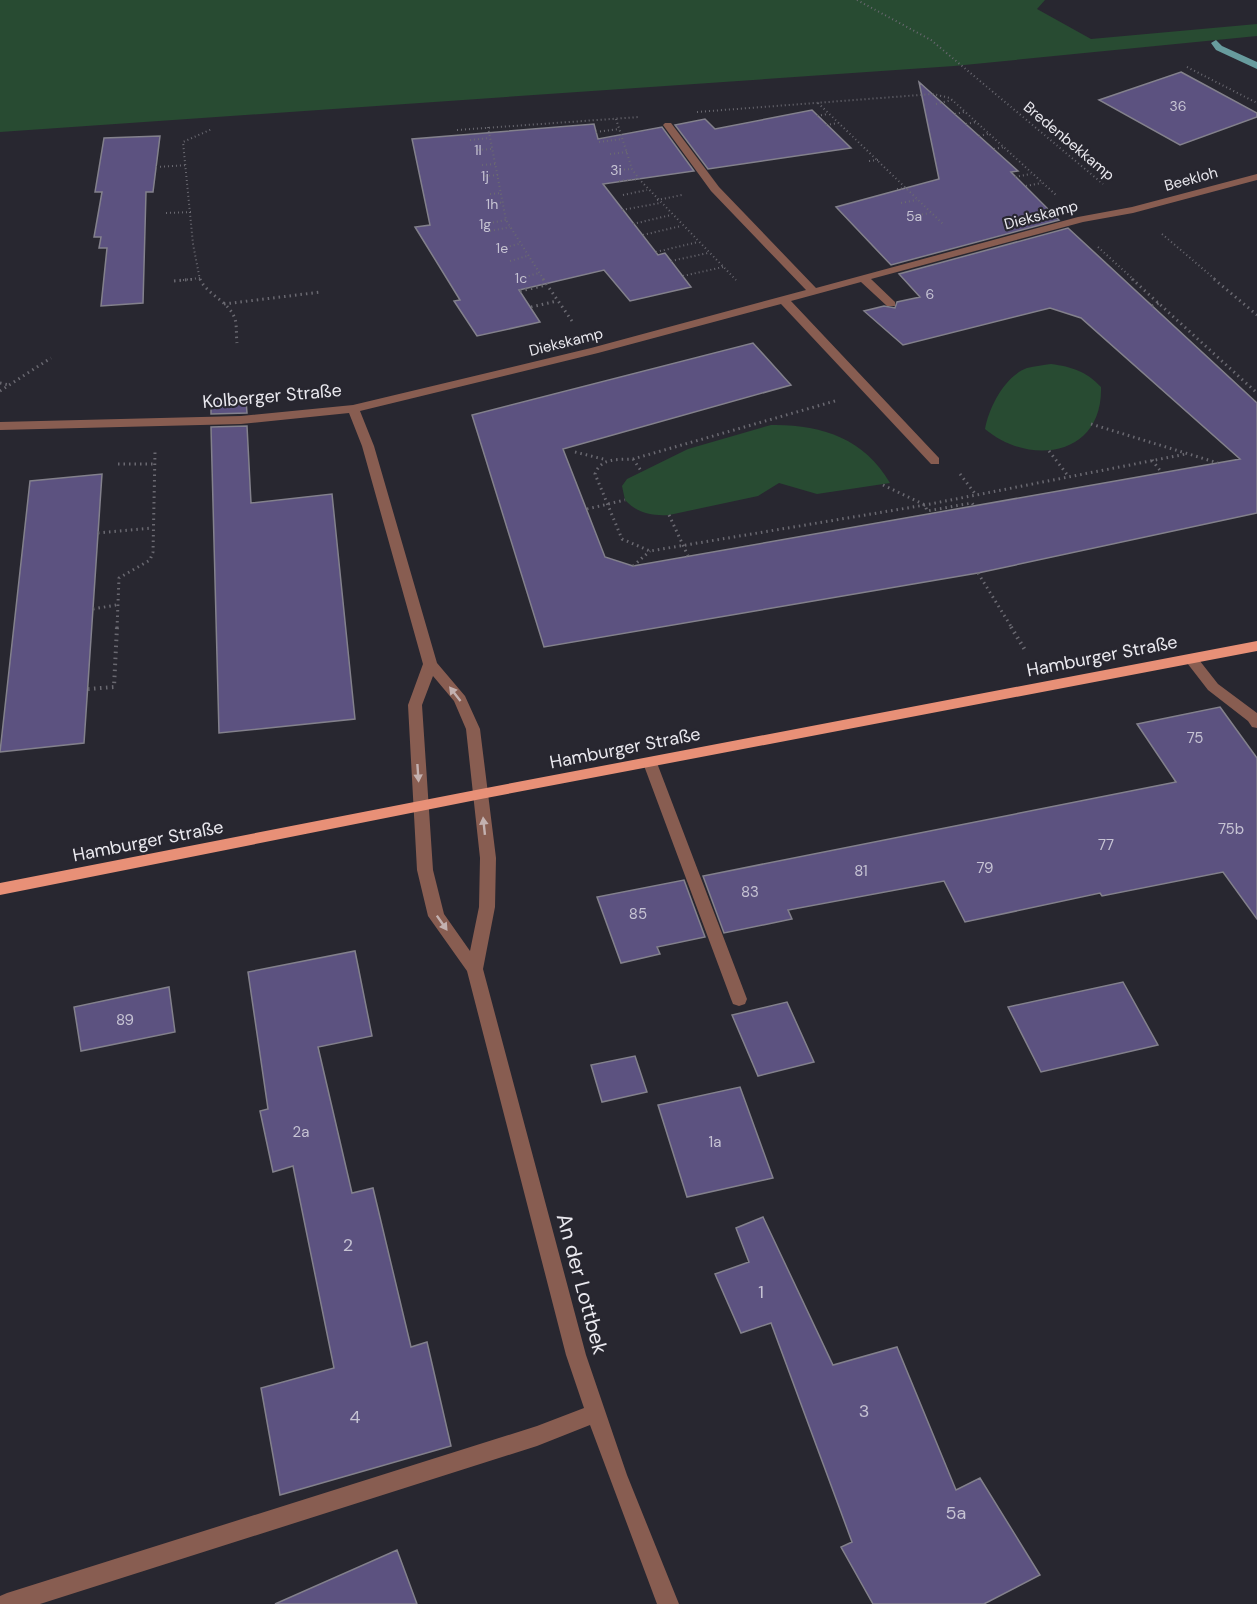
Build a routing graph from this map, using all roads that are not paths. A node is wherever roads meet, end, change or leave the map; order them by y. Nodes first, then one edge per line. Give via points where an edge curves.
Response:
1 (668, 124) dead end
2 (1257, 177) edge
3 (1133, 210) joint
4 (864, 279) junction
5 (815, 293) junction
6 (785, 301) junction
7 (891, 304) dead end
8 (353, 409) junction
9 (0, 426) edge
10 (935, 461) dead end
11 (1257, 646) edge
12 (1191, 659) junction
13 (430, 664) junction
14 (1257, 723) edge
15 (650, 763) junction
16 (481, 794) junction
17 (421, 807) junction
18 (0, 890) edge
19 (475, 969) junction
20 (739, 999) dead end
21 (597, 1413) junction
22 (7, 1604) edge
23 (668, 1604) edge

1 - 5 street via 715,189
2 - 3 street, Beekloh
3 - 4 street, Diekskamp via 1077,221
4 - 5 street, Diekskamp
4 - 7 street
5 - 6 street, Diekskamp
6 - 8 street, Diekskamp
6 - 10 street
8 - 9 street, Kolberger Straße via 158,424
8 - 13 street, Kolberger Straße via 368,446
11 - 12 main road, Hamburger Straße
12 - 14 street via 1213,687
12 - 15 main road, Hamburger Straße
16 -> 13 street, Kolberger Straße via 473,729 460,699
13 -> 17 street via 415,705
15 - 16 main road, Hamburger Straße
15 - 20 street
16 - 17 main road, Hamburger Straße
19 -> 16 street, An der Lottbek via 487,907 488,858
17 - 18 main road, Hamburger Straße
17 -> 19 street, An der Lottbek via 424,870 436,916
19 - 21 street, An der Lottbek via 576,1355
21 - 22 street via 537,1436
21 - 23 street, An der Lottbek

